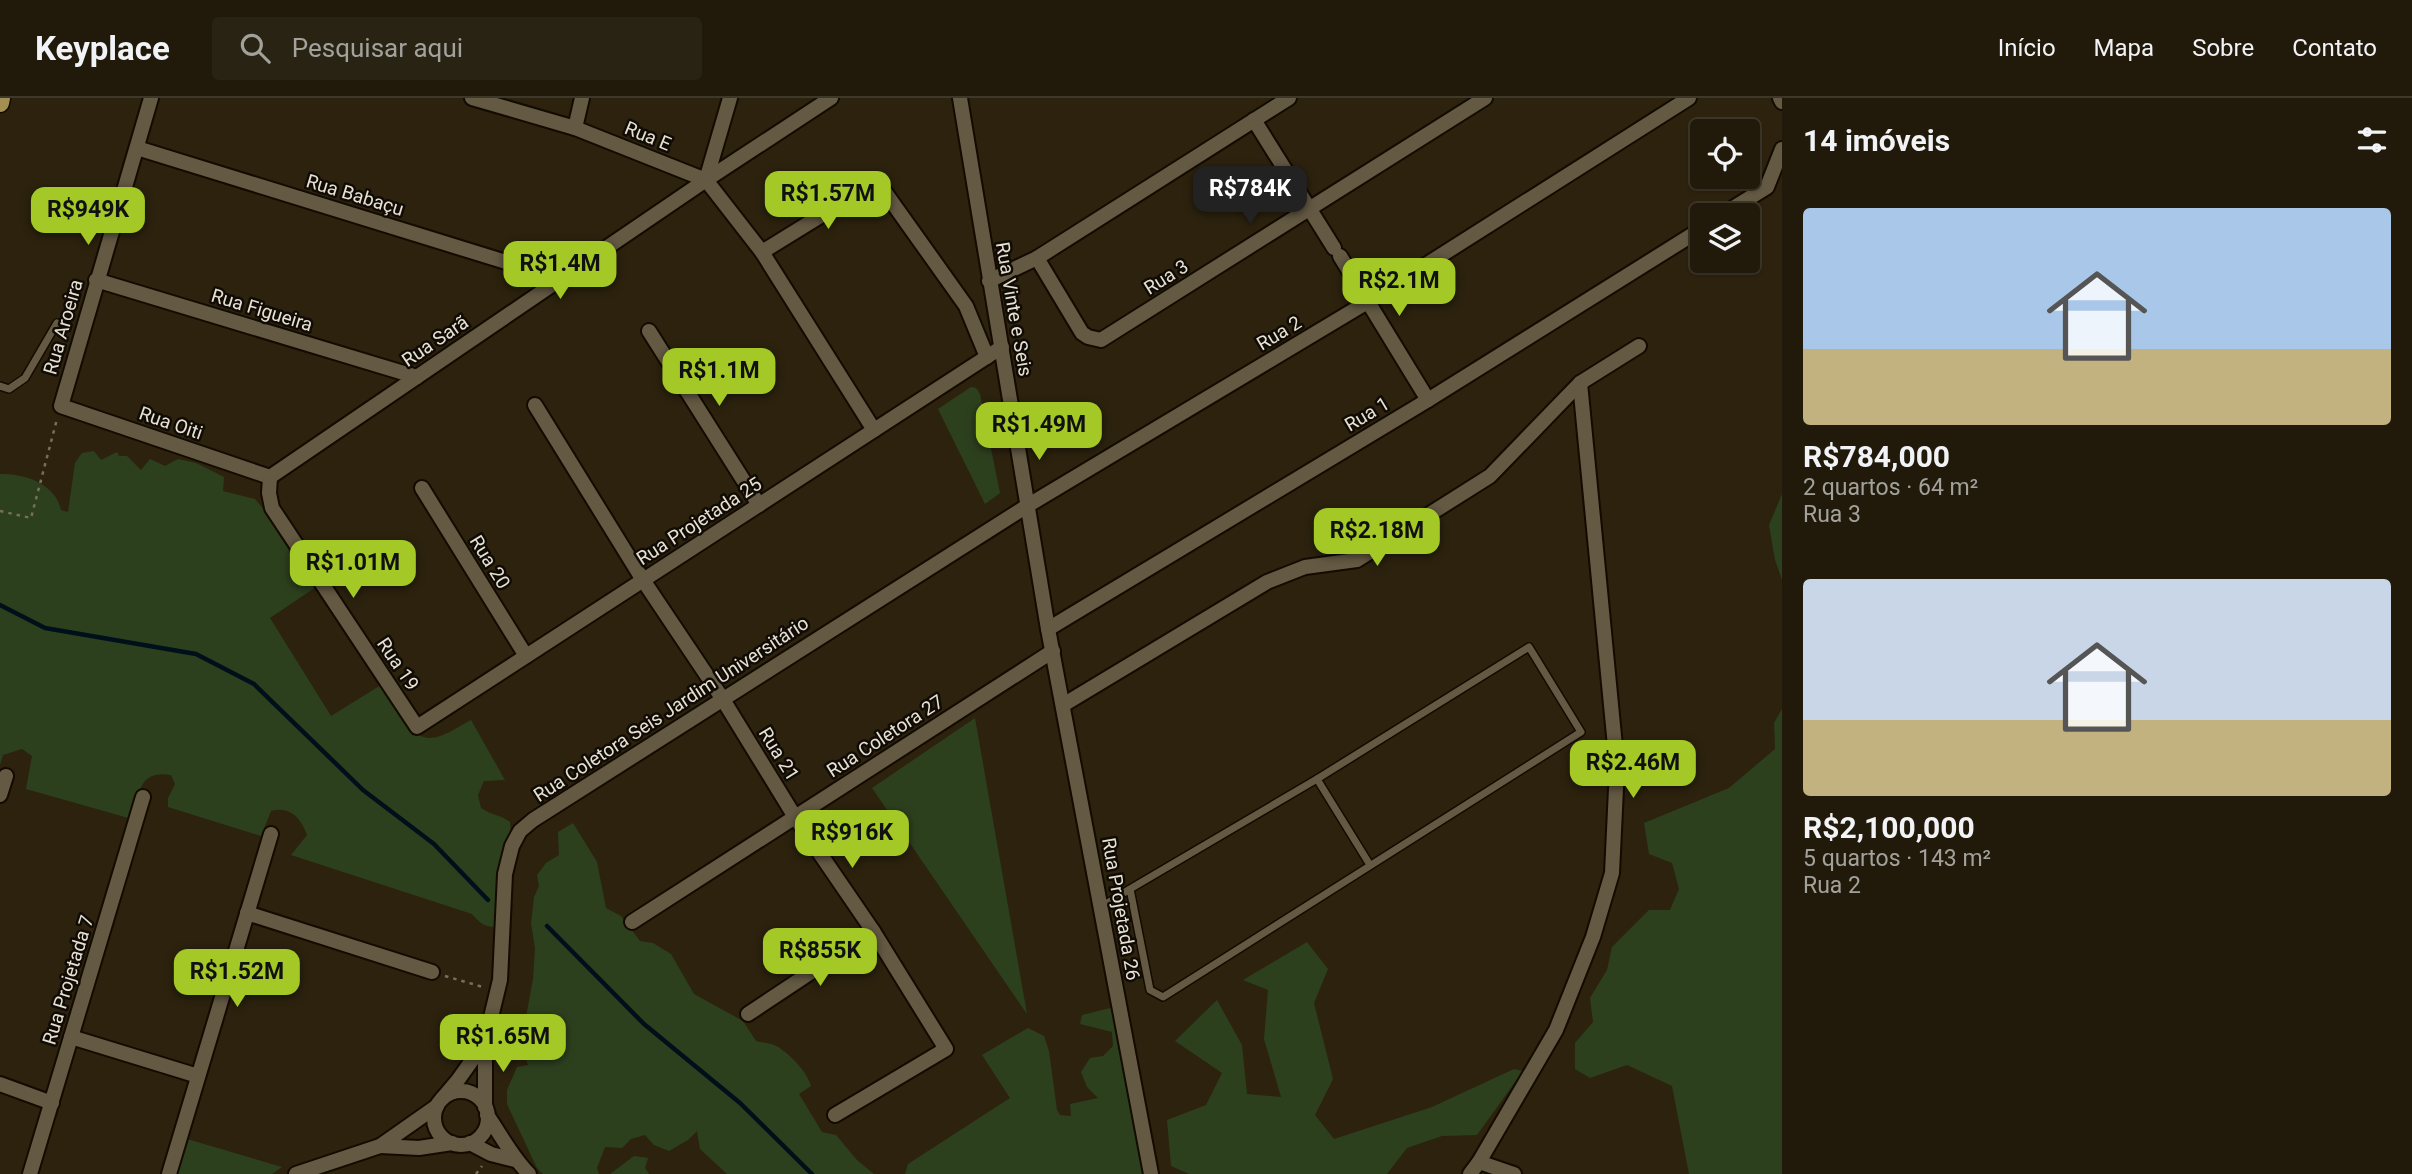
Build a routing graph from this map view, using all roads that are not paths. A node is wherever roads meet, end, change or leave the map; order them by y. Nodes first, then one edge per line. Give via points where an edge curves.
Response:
1 (1, 98) edge
2 (151, 98) edge
3 (472, 98) edge
4 (582, 98) edge
5 (730, 98) edge
6 (831, 98) edge
7 (960, 98) edge
8 (1289, 98) edge
9 (1485, 98) edge
10 (1689, 98) edge
11 (0, 103) edge
12 (1254, 120) junction
13 (575, 128) junction
14 (137, 148) junction
15 (1782, 149) edge
16 (706, 180) junction
17 (1741, 203) edge
18 (1309, 208) junction
19 (1690, 236) edge
20 (762, 251) junction
21 (1037, 258) junction
22 (561, 279) junction
23 (96, 280) junction
24 (989, 281) junction
25 (1369, 302) junction
26 (57, 323) dead end
27 (649, 331) dead end
28 (1639, 346) dead end
29 (1002, 347) junction
30 (987, 357) junction
31 (417, 377) junction
32 (1580, 383) junction
33 (0, 386) edge
34 (1429, 400) junction
35 (535, 405) dead end
36 (61, 406) joint
37 (874, 430) junction
38 (270, 477) junction
39 (422, 488) dead end
40 (759, 505) junction
41 (1027, 506) junction
42 (643, 580) junction
43 (1048, 629) junction
44 (1053, 651) junction
45 (526, 656) junction
46 (722, 698) junction
47 (1063, 705) junction
48 (417, 727) joint
49 (6, 776) dead end
50 (1317, 779) junction
51 (0, 795) edge
52 (143, 797) dead end
53 (795, 817) junction
54 (271, 834) dead end
55 (1370, 865) junction
56 (1130, 889) junction
57 (1099, 908) junction
58 (247, 913) junction
59 (632, 922) dead end
60 (873, 932) junction
61 (432, 972) road end
62 (748, 1014) dead end
63 (71, 1037) junction
64 (485, 1042) junction
65 (198, 1076) junction
66 (0, 1084) edge
67 (439, 1102) junction
68 (52, 1103) junction
69 (486, 1111) junction
70 (835, 1115) dead end
71 (452, 1143) junction
72 (470, 1143) junction
73 (380, 1146) junction
74 (515, 1160) junction
75 (1475, 1168) edge
76 (30, 1174) edge
77 (169, 1174) edge
78 (296, 1174) edge
79 (529, 1174) edge
80 (1152, 1174) edge
81 (1514, 1174) edge

1 - 11 main road
2 - 14 street, Rua Aroeira
3 - 13 street, Rua E
4 - 13 street
5 - 16 street
6 - 16 street, Rua Sarã
7 - 24 street, Rua Vinte e Seis
8 - 12 street
9 - 18 street, Rua 3
10 - 25 street, Rua 2
12 - 18 street
12 - 21 street
13 - 16 street, Rua E
14 - 22 street, Rua Babaçu
14 - 23 street, Rua Aroeira
15 - 17 street via 1767,187
16 - 20 street
16 - 22 street, Rua Sarã
18 - 21 street, Rua 3 via 1101,340 1082,332
18 - 25 street
19 - 34 street, Rua 1
20 - 30 street via 877,181 967,306
20 - 37 street
21 - 24 street
22 - 31 street, Rua Sarã
23 - 31 street, Rua Figueira
23 - 36 street, Rua Aroeira
24 - 29 street, Rua Vinte e Seis
25 - 34 street
25 - 41 street, Rua 2
26 - 33 lane via 25,378 9,388
27 - 40 street
28 - 32 street
29 - 30 street, Rua Projetada 25
29 - 41 street, Rua Vinte e Seis
30 - 37 street, Rua Projetada 25
31 - 38 street, Rua Sarã
32 - 47 street via 1490,476 1357,560 1305,567 1266,582
32 - 75 street via 1617,767 1612,873 1593,937 1556,1030
34 - 43 street, Rua 1
35 - 42 street, Rua 21
36 - 38 street, Rua Oiti
37 - 40 street, Rua Projetada 25
38 - 48 street, Rua 19 via 272,508
39 - 45 street, Rua 20
40 - 42 street, Rua Projetada 25
41 - 43 street, Rua Vinte e Seis
41 - 46 street, Rua Coletora Seis Jardim Universitário
42 - 45 street, Rua Projetada 25
42 - 46 street, Rua 21
43 - 44 street, Rua Vinte e Seis
44 - 47 street, Rua Projetada 26
44 - 53 street, Rua Coletora 27
45 - 48 street, Rua Projetada 25
46 - 53 street, Rua 21
46 - 64 street, Rua Coletora Seis Jardim Universitário via 520,831 505,874 498,991
47 - 57 street, Rua Projetada 26
49 - 51 street
50 - 55 lane
50 - 55 lane via 1529,647 1581,732
50 - 56 lane
52 - 63 street, Rua Projetada 7
53 - 59 street, Rua Coletora 27
53 - 60 street, Rua 21
54 - 58 street
55 - 56 lane via 1163,997 1150,990
56 - 57 lane
57 - 80 street, Rua Projetada 26
58 - 61 street
58 - 65 street
60 - 62 street
60 - 70 street, Rua 21 via 946,1049
63 - 65 street
63 - 68 street, Rua Projetada 7
64 - 67 street
64 - 69 street
65 - 77 street
66 - 68 street
67 - 69 street via 449,1094 466,1091
67 - 71 street via 434,1114 438,1132
67 - 73 street
68 - 76 street, Rua Projetada 7
69 - 72 street via 484,1132
69 - 74 street
71 - 72 street
71 - 73 street via 419,1148
72 - 74 street
73 - 78 street
74 - 79 street
75 - 81 street

